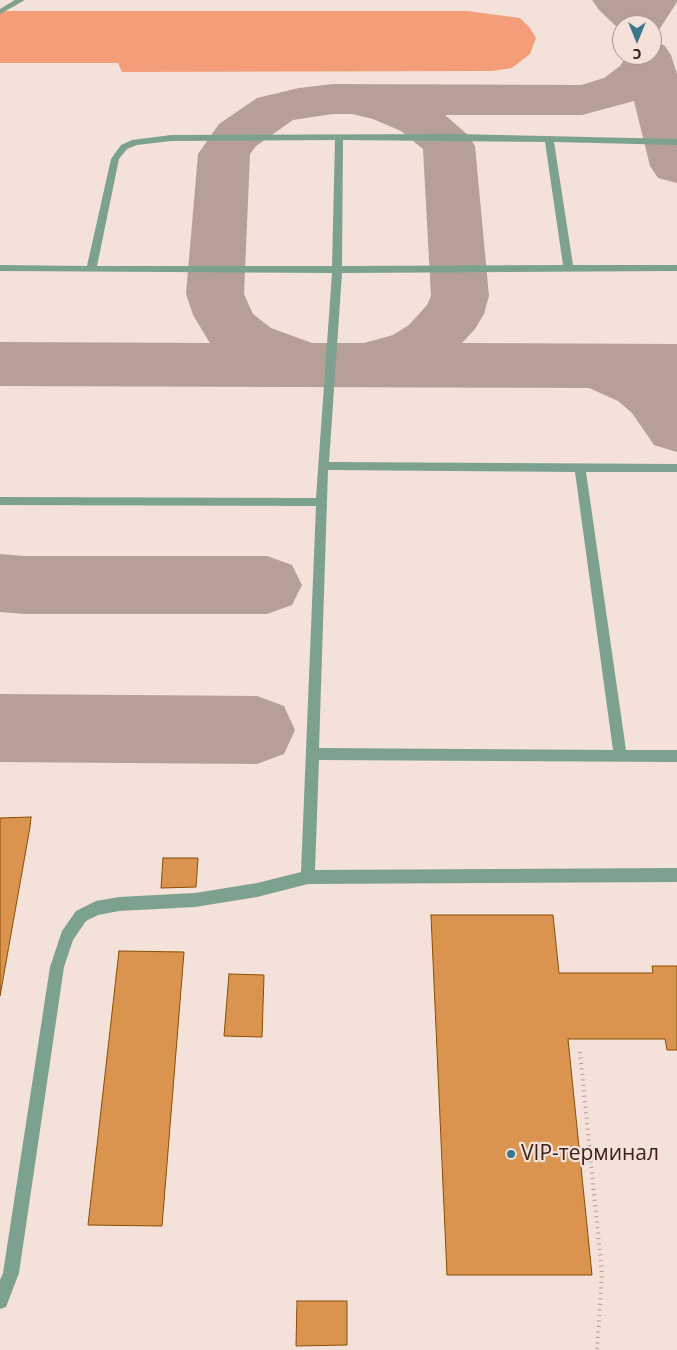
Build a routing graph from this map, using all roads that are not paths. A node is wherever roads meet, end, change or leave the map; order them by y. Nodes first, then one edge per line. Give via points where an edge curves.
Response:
1 (21, 0) edge
2 (0, 12) edge
3 (339, 138) junction
4 (549, 140) junction
5 (677, 142) edge
6 (568, 267) junction
7 (0, 268) edge
8 (677, 268) edge
9 (91, 269) junction
10 (337, 269) junction
11 (323, 466) junction
12 (580, 466) junction
13 (677, 468) edge
14 (0, 501) edge
15 (322, 502) junction
16 (311, 754) junction
17 (620, 755) junction
18 (677, 756) edge
19 (677, 875) edge
20 (308, 877) junction
21 (0, 1301) edge

1 - 2 lane
3 - 4 lane
3 - 9 lane via 171,138 135,142 124,147 115,159
3 - 10 lane
4 - 5 lane
4 - 6 lane
6 - 8 lane
6 - 10 lane
7 - 9 lane
9 - 10 lane
10 - 11 lane
11 - 12 lane
11 - 15 lane
12 - 13 lane
12 - 17 lane
14 - 15 lane
15 - 16 lane
16 - 17 lane
16 - 20 lane
17 - 18 lane
19 - 20 lane
20 - 21 lane via 196,900 96,908 81,916 66,936 57,967 11,1273

